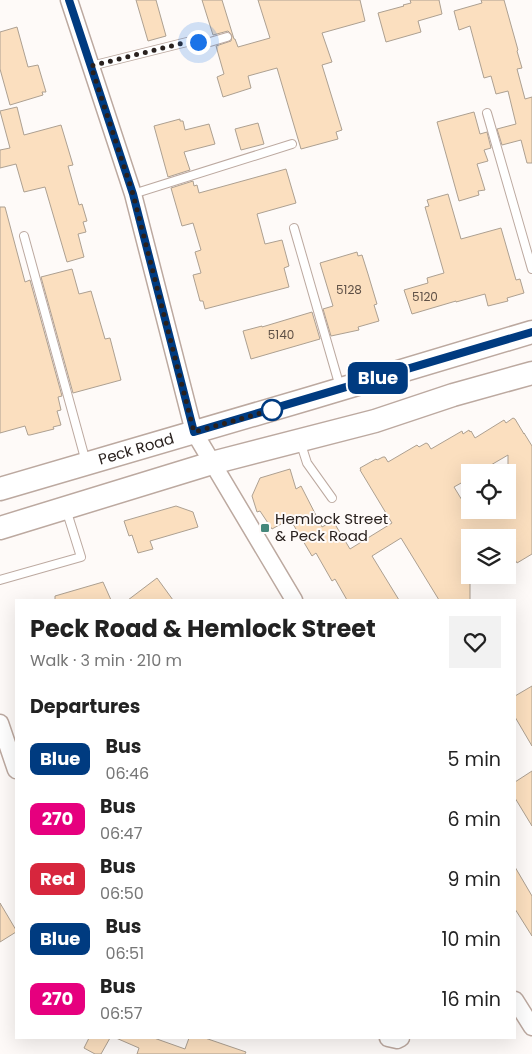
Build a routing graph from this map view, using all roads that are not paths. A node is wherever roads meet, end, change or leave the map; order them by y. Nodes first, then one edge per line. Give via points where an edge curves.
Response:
1 (72, 1) edge
2 (227, 37) dead end
3 (91, 66) junction
4 (487, 113) dead end
5 (292, 144) dead end
6 (133, 194) junction
7 (294, 228) dead end
8 (24, 236) dead end
9 (532, 269) edge
10 (532, 332) edge
11 (532, 372) edge
12 (341, 389) junction
13 (194, 432) junction
14 (299, 440) junction
15 (212, 463) junction
16 (87, 464) junction
17 (0, 489) edge
18 (332, 498) dead end
19 (66, 507) junction
20 (0, 528) edge
21 (0, 580) edge
22 (293, 599) edge
23 (0, 723) edge
24 (15, 767) edge
25 (516, 1002) edge
26 (532, 1027) edge

1 - 3 street
2 - 3 lane via 210,42 187,42
3 - 6 street
4 - 9 lane
5 - 6 lane
6 - 13 street
7 - 12 lane
8 - 16 lane
10 - 12 main road, Peck Road
11 - 14 main road via 375,421
12 - 13 main road, Peck Road
13 - 15 street
13 - 16 main road, Peck Road
14 - 15 main road
14 - 18 lane via 307,463
15 - 19 main road
15 - 22 street
16 - 17 main road, Peck Road
19 - 20 main road
19 - 21 lane via 81,557
23 - 24 street
25 - 26 street

